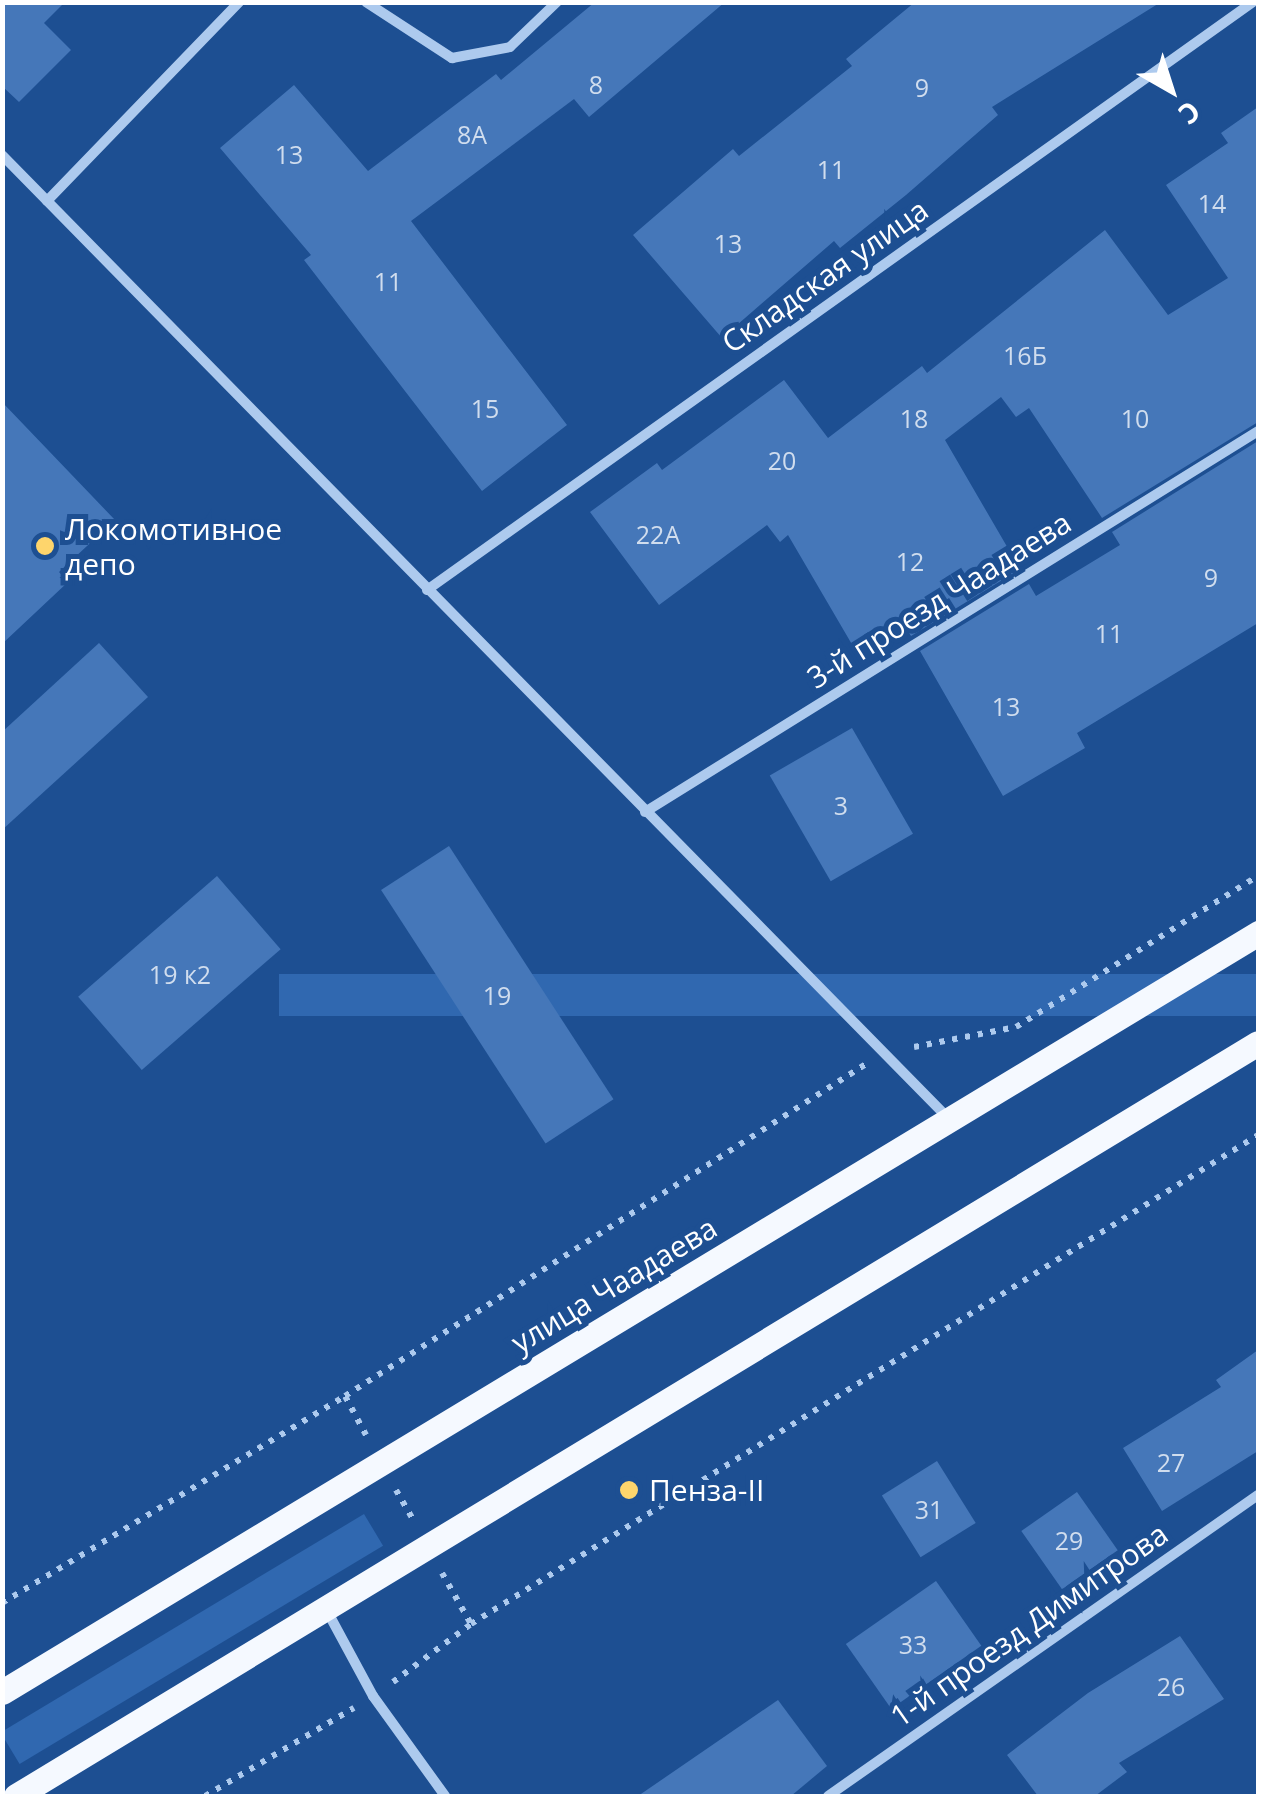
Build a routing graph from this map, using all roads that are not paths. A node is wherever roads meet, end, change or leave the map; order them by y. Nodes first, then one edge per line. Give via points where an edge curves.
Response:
1 (240, 2) edge
2 (366, 2) edge
3 (557, 2) edge
4 (1253, 2) edge
5 (2, 155) edge
6 (47, 200) junction
7 (1258, 431) edge
8 (426, 590) junction
9 (645, 812) junction
10 (1258, 933) edge
11 (1258, 1043) edge
12 (950, 1120) junction
13 (1258, 1494) edge
14 (326, 1608) junction
15 (2, 1692) edge
16 (16, 1796) edge
17 (445, 1796) edge
18 (828, 1796) edge

1 - 6 street
2 - 3 street via 452,58 510,47
4 - 8 street, Складская улица
5 - 6 street
6 - 8 street
7 - 9 street, 3-й проезд Чаадаева
8 - 9 street
9 - 12 street
10 - 12 main road, улица Чаадаева
11 - 14 main road
12 - 15 main road, улица Чаадаева
13 - 18 street, 1-й проезд Димитрова
14 - 16 main road
14 - 17 street via 373,1696

